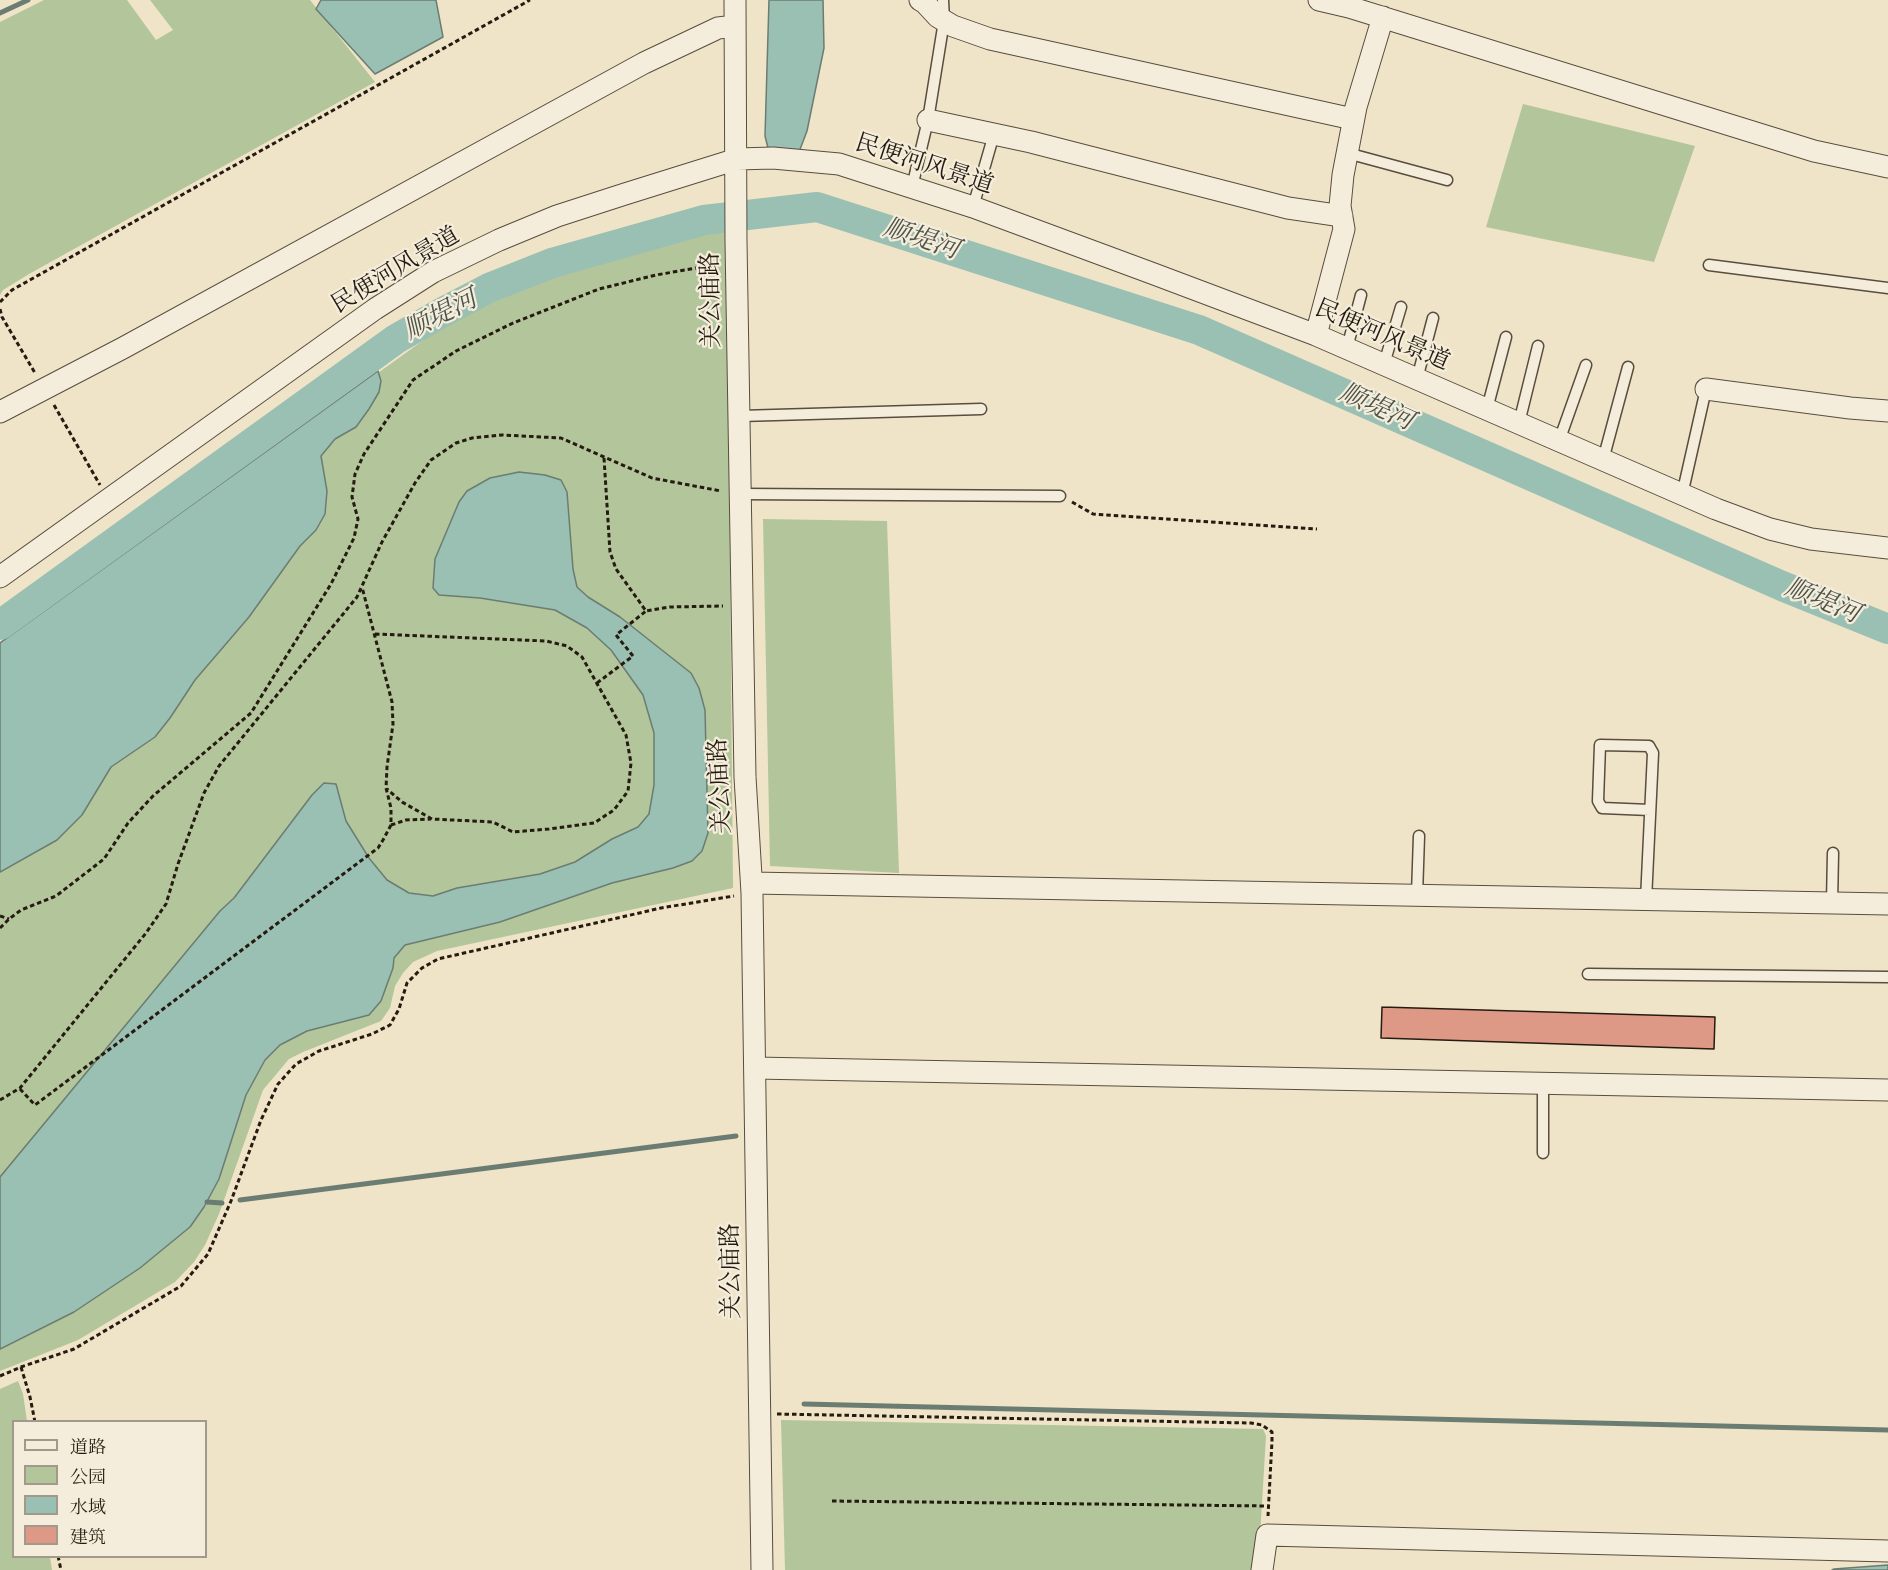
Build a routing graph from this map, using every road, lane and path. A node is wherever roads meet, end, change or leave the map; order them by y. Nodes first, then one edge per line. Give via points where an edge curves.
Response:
1 (530, 0) edge
2 (735, 0) edge
3 (920, 0) edge
4 (1319, 0) edge
5 (944, 10) edge
6 (1383, 17) junction
7 (735, 26) junction
8 (1353, 119) junction
9 (928, 120) junction
10 (994, 134) junction
11 (1347, 153) junction
12 (737, 167) junction
13 (1888, 167) edge
14 (1448, 180) dead end
15 (912, 187) junction
16 (973, 207) junction
17 (1342, 216) junction
18 (737, 251) junction
19 (1709, 265) dead end
20 (1888, 288) edge
21 (1361, 295) dead end
22 (0, 302) edge
23 (1401, 308) dead end
24 (1433, 318) dead end
25 (1316, 335) junction
26 (1506, 337) dead end
27 (1538, 346) dead end
28 (1347, 348) junction
29 (1384, 364) junction
30 (1586, 365) dead end
31 (1628, 367) dead end
32 (1417, 379) junction
33 (1706, 389) joint
34 (981, 409) dead end
35 (1487, 409) junction
36 (1888, 411) edge
37 (0, 412) edge
38 (740, 417) junction
39 (1519, 423) junction
40 (1559, 441) junction
41 (604, 458) junction
42 (1603, 460) junction
43 (741, 495) junction
44 (1682, 495) junction
45 (1060, 496) joint
46 (1317, 529) dead end
47 (1888, 548) edge
48 (0, 577) edge
49 (362, 585) junction
50 (742, 605) junction
51 (646, 611) junction
52 (375, 634) junction
53 (597, 683) junction
54 (386, 788) junction
55 (1650, 810) junction
56 (432, 819) junction
57 (391, 825) junction
58 (1419, 836) dead end
59 (1833, 853) dead end
60 (752, 888) junction
61 (1417, 896) junction
62 (1646, 900) junction
63 (1832, 903) junction
64 (1888, 904) edge
65 (0, 916) edge
66 (9, 919) junction
67 (0, 928) edge
68 (1588, 974) dead end
69 (1888, 977) edge
70 (755, 1068) junction
71 (1543, 1083) junction
72 (20, 1088) junction
73 (1888, 1090) edge
74 (0, 1100) edge
75 (1543, 1153) dead end
76 (21, 1367) junction
77 (0, 1376) edge
78 (760, 1413) junction
79 (34, 1420) edge
80 (832, 1502) dead end
81 (1269, 1506) junction
82 (1267, 1535) junction
83 (1888, 1551) edge
84 (762, 1570) edge
85 (1263, 1570) edge

1 - 22 path via 12,290
2 - 7 street, 关公庙路
3 - 5 street
4 - 6 street
5 - 8 street via 953,27 990,39
5 - 9 lane
6 - 8 street
6 - 13 street via 1814,151
7 - 12 street, 关公庙路
7 - 37 street via 718,28 644,63
8 - 11 street
9 - 10 street
9 - 15 lane
10 - 16 lane
10 - 17 street via 1287,208
11 - 14 lane
11 - 17 street
12 - 15 street, 民便河风景道 via 773,158 839,164
12 - 18 street, 关公庙路
12 - 48 street, 民便河风景道 via 557,216 433,272 375,309
15 - 16 street, 民便河风景道
16 - 25 street, 民便河风景道
17 - 25 street via 1344,230
18 - 38 street, 关公庙路
18 - 66 path via 599,290 513,323 456,351 413,380 355,474 352,497 358,519 354,538 331,584 251,713 153,796 128,823 104,860 56,896
19 - 20 lane
21 - 28 lane
23 - 29 lane
24 - 32 lane
25 - 28 street, 民便河风景道
26 - 35 lane
27 - 39 lane
28 - 29 street, 民便河风景道
29 - 32 street, 民便河风景道
30 - 40 lane
31 - 42 lane
32 - 35 street, 民便河风景道
33 - 36 street
33 - 44 lane
34 - 38 lane
35 - 39 street, 民便河风景道
38 - 43 street, 关公庙路
39 - 40 street, 民便河风景道
40 - 42 street, 民便河风景道
41 - 43 path via 652,478
41 - 49 path via 561,438 502,435 456,443 431,460 415,483
41 - 51 path via 610,552 616,569
42 - 44 street, 民便河风景道
43 - 45 lane
43 - 50 street, 关公庙路
44 - 47 street, 民便河风景道 via 1770,529 1811,539
45 - 46 path via 1094,514
49 - 52 path
49 - 72 path via 357,597 219,766 204,793 166,904
50 - 51 path
50 - 60 street, 关公庙路 via 744,777
51 - 53 path via 616,635 633,656
52 - 53 path via 546,641 567,646 582,657
52 - 54 path via 392,702
53 - 56 path via 626,735 631,763 628,791 614,810 594,823 513,832 493,822
54 - 56 path
54 - 57 path
55 - 55 lane via 1653,753 1649,746 1600,745 1598,801 1602,808
55 - 62 lane
56 - 57 path
57 - 72 path via 378,848 35,1105
58 - 61 lane
59 - 63 lane
60 - 61 street
60 - 70 street, 关公庙路
60 - 76 path via 438,959 422,968 407,983 390,1025 296,1064 278,1084 208,1254 180,1286 74,1348
61 - 62 street
62 - 63 street
63 - 64 street
65 - 66 path
66 - 67 path
68 - 69 lane
70 - 71 street
70 - 78 street, 关公庙路
71 - 73 street
71 - 75 lane
72 - 74 path
76 - 77 path
76 - 79 path
78 - 81 path via 1262,1425 1272,1432
78 - 84 street, 关公庙路
80 - 81 path
81 - 82 path
82 - 83 street
82 - 85 street

